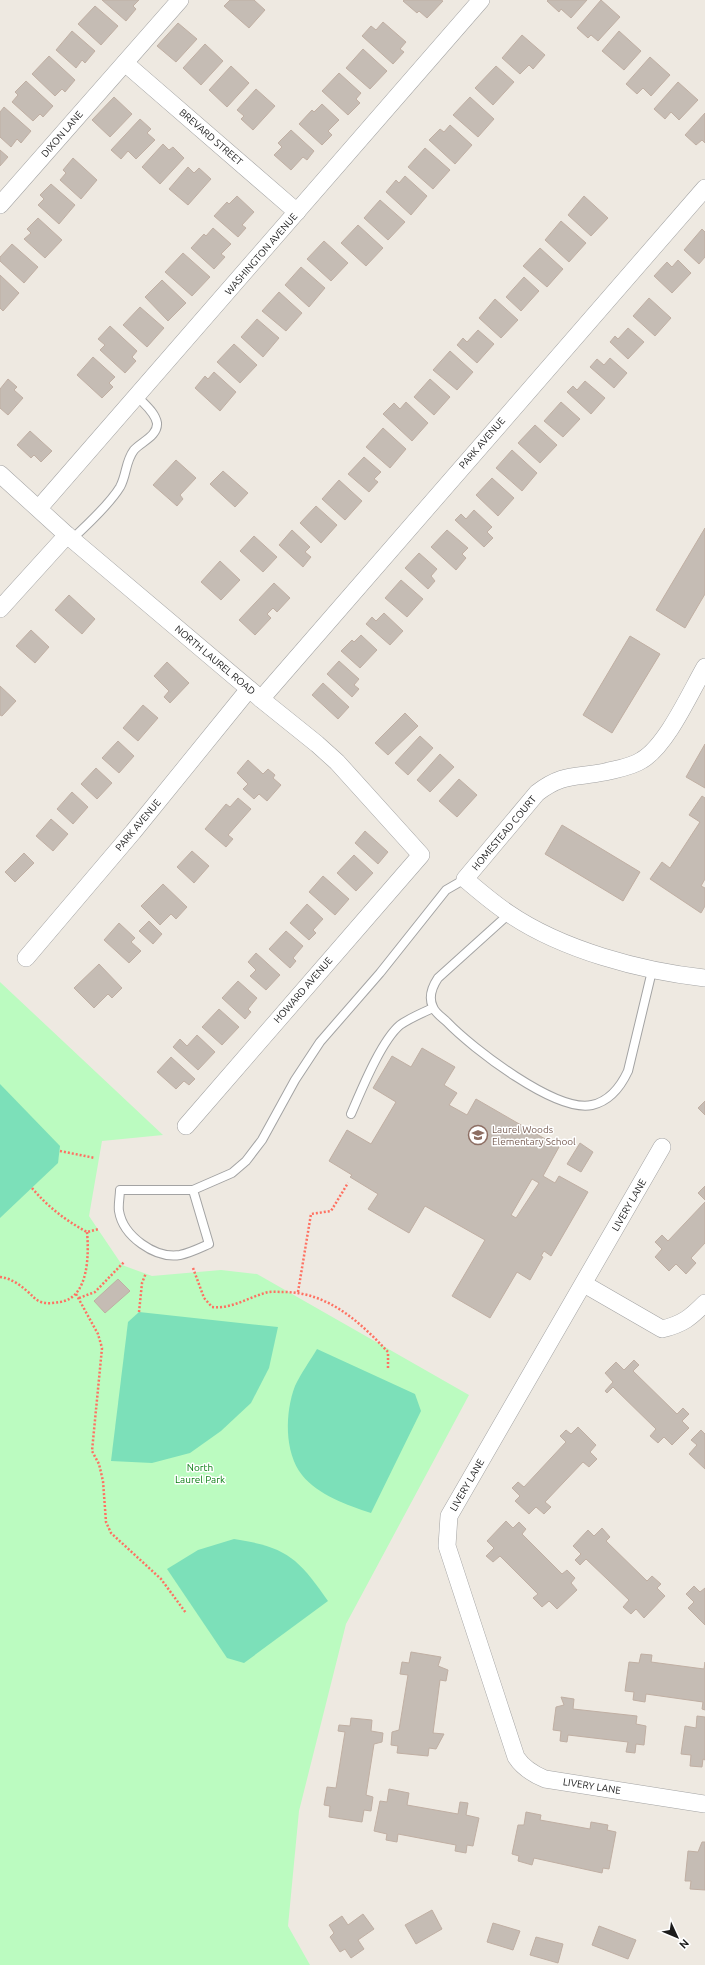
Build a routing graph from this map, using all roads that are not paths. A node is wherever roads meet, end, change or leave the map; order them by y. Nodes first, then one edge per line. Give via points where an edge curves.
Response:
1 (180, 0) edge
2 (481, 0) edge
3 (125, 63) junction
4 (704, 187) edge
5 (0, 205) edge
6 (297, 212) junction
7 (137, 396) junction
8 (0, 474) edge
9 (39, 508) junction
10 (70, 537) junction
11 (0, 609) edge
12 (705, 668) edge
13 (255, 694) junction
14 (421, 855) joint
15 (465, 879) junction
16 (509, 914) junction
17 (26, 958) dead end
18 (652, 971) junction
19 (705, 978) edge
20 (433, 1008) junction
21 (351, 1114) dead end
22 (186, 1126) dead end
23 (662, 1147) dead end
24 (194, 1190) junction
25 (584, 1284) junction
26 (705, 1303) edge
27 (705, 1804) edge

1 - 3 street, DIXON LANE
2 - 6 street, WASHINGTON AVENUE
3 - 5 street, DIXON LANE
3 - 6 street, BREVARD STREET
4 - 13 street, PARK AVENUE
6 - 7 street, WASHINGTON AVENUE
7 - 9 street, WASHINGTON AVENUE
7 - 10 lane via 154,414 157,424 155,432 126,463 120,487 85,527
8 - 9 street, NORTH LAUREL ROAD
9 - 10 street, NORTH LAUREL ROAD
10 - 11 street
10 - 13 street, NORTH LAUREL ROAD
12 - 15 street, HOMESTEAD COURT via 663,739 642,761 626,767 563,777 549,783 537,793
13 - 14 street, NORTH LAUREL ROAD via 337,762
13 - 17 street, PARK AVENUE
14 - 22 street, HOWARD AVENUE
15 - 16 street
15 - 24 lane via 446,890 390,961 320,1042 295,1080 260,1143 246,1161 232,1173
16 - 18 street via 566,943 610,960
16 - 20 lane via 438,978 430,997
18 - 19 street
18 - 20 lane via 625,1077 613,1093 592,1105 579,1106 518,1079 460,1035
20 - 21 lane via 399,1026 367,1076
23 - 25 street, LIVERY LANE
24 - 24 lane via 120,1190 119,1212 127,1229 141,1243 163,1254 180,1255 209,1244
25 - 26 street via 662,1329 689,1319
25 - 27 street, LIVERY LANE via 450,1516 447,1546 521,1764 530,1772 545,1779

